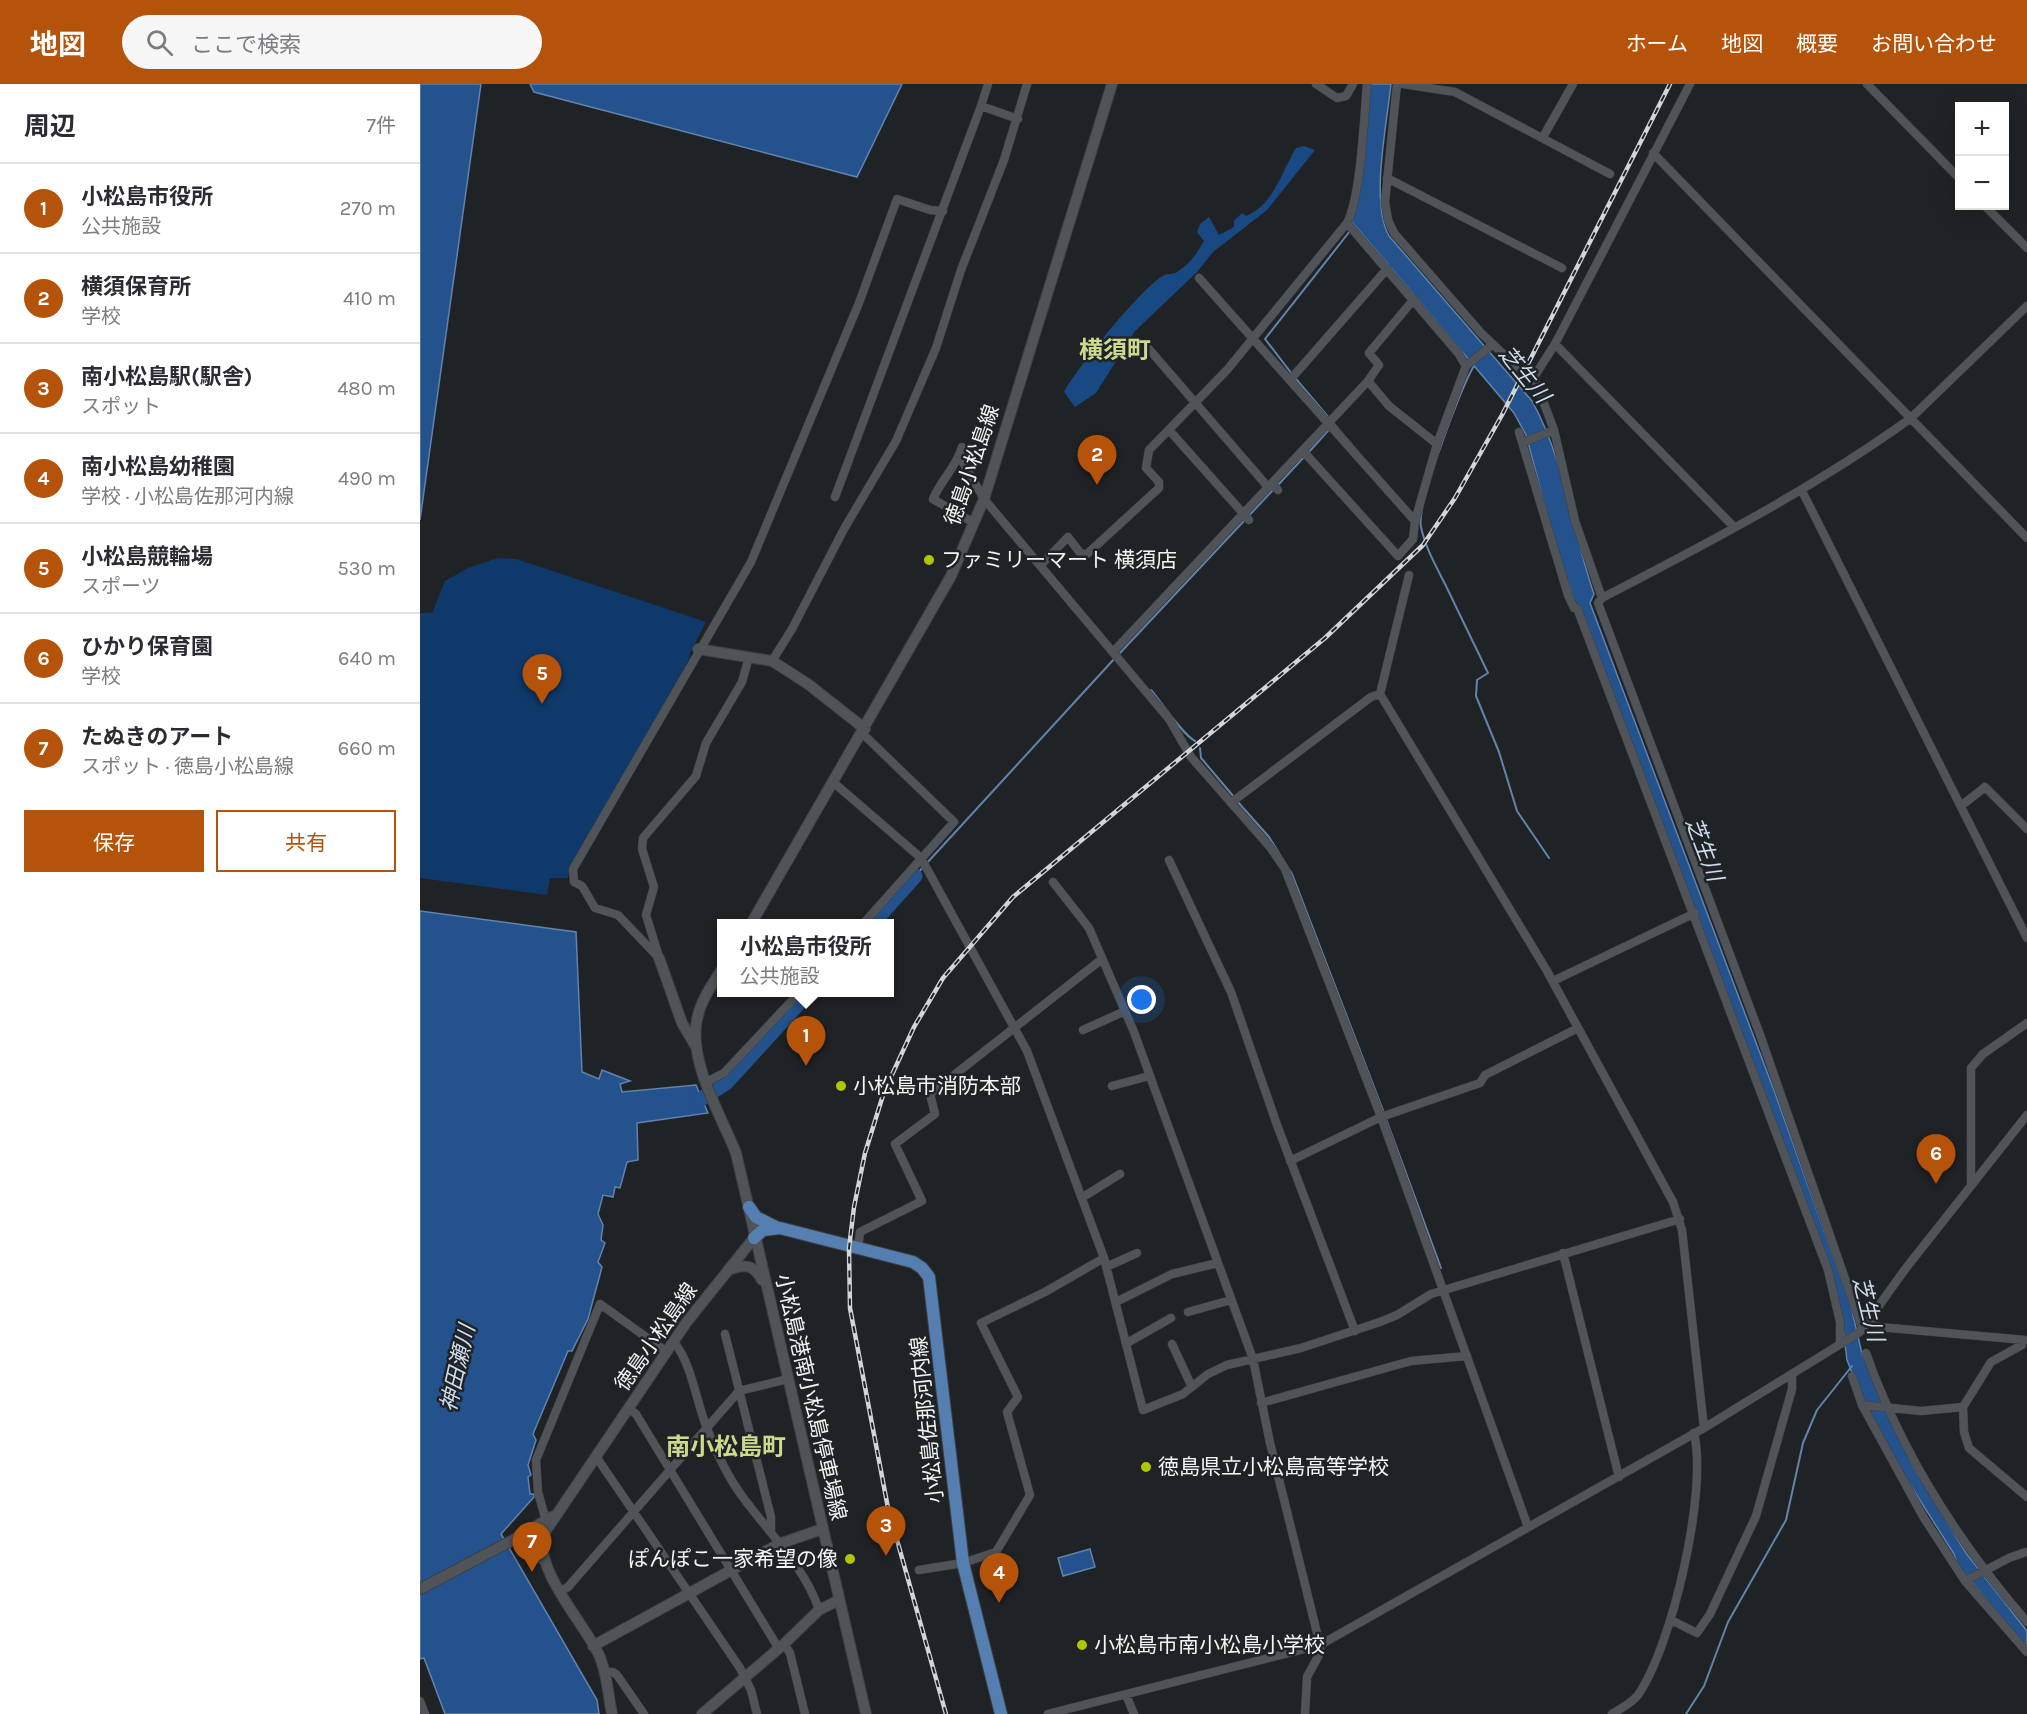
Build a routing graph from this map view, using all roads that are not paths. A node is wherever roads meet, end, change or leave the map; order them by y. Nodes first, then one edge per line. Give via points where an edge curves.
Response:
1 (988, 84) edge
2 (1027, 84) edge
3 (1112, 84) edge
4 (1316, 84) edge
5 (1353, 84) edge
6 (1367, 84) edge
7 (1397, 84) edge
8 (1403, 84) edge
9 (1573, 84) edge
10 (1690, 84) edge
11 (1868, 84) edge
12 (1457, 88) edge
13 (981, 106) junction
14 (1018, 118) junction
15 (1543, 137) junction
16 (1653, 153) junction
17 (1610, 174) dead end
18 (1955, 175) edge
19 (1387, 178) junction
20 (1989, 210) edge
21 (942, 211) junction
22 (1350, 227) junction
23 (2027, 248) edge
24 (1562, 268) dead end
25 (1387, 269) junction
26 (1199, 278) dead end
27 (1414, 299) junction
28 (2027, 306) edge
29 (1254, 339) junction
30 (1555, 344) junction
31 (1491, 345) junction
32 (1148, 348) dead end
33 (1468, 364) junction
34 (1293, 377) junction
35 (1534, 377) junction
36 (1368, 381) junction
37 (1196, 403) junction
38 (1911, 418) junction
39 (1331, 422) junction
40 (1169, 430) junction
41 (1553, 431) junction
42 (1519, 432) dead end
43 (1526, 441) junction
44 (1437, 444) junction
45 (962, 447) dead end
46 (1305, 454) junction
47 (961, 459) junction
48 (1273, 487) junction
49 (1802, 491) junction
50 (835, 497) dead end
51 (984, 499) junction
52 (1246, 517) junction
53 (1414, 521) junction
54 (974, 523) junction
55 (1733, 526) junction
56 (2027, 538) edge
57 (1041, 565) junction
58 (1409, 574) dead end
59 (1602, 598) junction
60 (698, 649) junction
61 (1116, 655) junction
62 (750, 657) junction
63 (772, 661) junction
64 (1380, 694) junction
65 (863, 731) junction
66 (833, 782) junction
67 (1234, 800) junction
68 (1961, 806) junction
69 (2027, 829) edge
70 (921, 860) junction
71 (1169, 860) dead end
72 (1053, 882) dead end
73 (1695, 913) junction
74 (754, 919) edge
75 (867, 919) edge
76 (2027, 938) edge
77 (659, 958) junction
78 (1102, 959) junction
79 (717, 978) edge
80 (1553, 981) junction
81 (796, 997) edge
82 (1125, 1011) junction
83 (2027, 1023) edge
84 (1015, 1026) junction
85 (1578, 1028) junction
86 (1083, 1030) dead end
87 (696, 1047) junction
88 (1149, 1076) junction
89 (707, 1084) junction
90 (1112, 1086) dead end
91 (2027, 1115) edge
92 (1384, 1116) junction
93 (1290, 1161) junction
94 (1120, 1174) dead end
95 (1971, 1186) junction
96 (1083, 1197) junction
97 (749, 1207) junction
98 (1680, 1220) junction
99 (780, 1228) junction
100 (754, 1238) junction
101 (858, 1250) junction
102 (1137, 1253) dead end
103 (1563, 1253) junction
104 (1104, 1258) junction
105 (1218, 1263) junction
106 (1106, 1267) junction
107 (727, 1271) junction
108 (765, 1286) junction
109 (1444, 1290) junction
110 (1231, 1300) junction
111 (1116, 1302) junction
112 (1188, 1312) dead end
113 (1171, 1318) dead end
114 (1869, 1328) junction
115 (1355, 1330) junction
116 (725, 1334) dead end
117 (2025, 1340) edge
118 (674, 1342) junction
119 (1127, 1343) junction
120 (1841, 1343) junction
121 (1172, 1344) dead end
122 (668, 1352) junction
123 (1866, 1353) dead end
124 (1467, 1356) junction
125 (1253, 1359) junction
126 (1792, 1374) junction
127 (1852, 1376) dead end
128 (788, 1379) junction
129 (1192, 1387) junction
130 (739, 1391) junction
131 (1261, 1403) junction
132 (1863, 1405) junction
133 (1887, 1407) junction
134 (1963, 1407) junction
135 (629, 1409) junction
136 (1704, 1428) junction
137 (707, 1430) junction
138 (1694, 1433) junction
139 (597, 1458) junction
140 (671, 1470) junction
141 (1619, 1477) junction
142 (2027, 1497) edge
143 (560, 1509) junction
144 (634, 1513) junction
145 (546, 1521) junction
146 (1528, 1527) junction
147 (822, 1529) junction
148 (771, 1532) junction
149 (511, 1541) junction
150 (779, 1544) junction
151 (2027, 1552) edge
152 (963, 1563) junction
153 (547, 1566) junction
154 (919, 1570) dead end
155 (731, 1571) junction
156 (1986, 1571) junction
157 (1967, 1580) junction
158 (420, 1589) edge
159 (561, 1591) junction
160 (690, 1594) junction
161 (839, 1600) junction
162 (819, 1610) junction
163 (1671, 1620) junction
164 (2027, 1622) edge
165 (1320, 1645) junction
166 (593, 1646) junction
167 (782, 1647) junction
168 (2027, 1652) edge
169 (604, 1672) junction
170 (746, 1678) junction
171 (1126, 1695) junction
172 (420, 1701) edge
173 (425, 1714) edge
174 (612, 1714) edge
175 (644, 1714) edge
176 (702, 1714) edge
177 (757, 1714) edge
178 (805, 1714) edge
179 (866, 1714) edge
180 (1001, 1714) edge
181 (1048, 1714) edge
182 (1134, 1714) edge
183 (1305, 1714) edge
184 (1612, 1714) edge

1 - 13 street
2 - 14 street
3 - 51 main road, 徳島小松島線
4 - 5 street via 1336,98 1346,96
6 - 22 street
7 - 19 street
8 - 12 street
9 - 15 street
10 - 16 street
11 - 18 street
12 - 15 street
13 - 14 street
13 - 21 street
14 - 63 street via 936,348 896,441
15 - 17 street
16 - 30 street
16 - 38 street
19 - 24 street
19 - 31 street via 1385,201 1394,233
20 - 23 street
21 - 50 street
21 - 60 street via 897,199 859,303 751,562
22 - 25 street
22 - 29 street
25 - 27 street
25 - 34 street
26 - 29 street
27 - 33 street
27 - 36 street via 1369,353 1379,365
28 - 38 street
29 - 34 street
29 - 37 street
30 - 35 street
30 - 55 street
31 - 33 street
31 - 35 street
32 - 37 street
33 - 44 street
34 - 39 street
35 - 41 street
36 - 39 street
36 - 44 street via 1389,406
37 - 40 street
37 - 48 street
38 - 49 street
38 - 56 street
39 - 46 street
39 - 53 street
40 - 52 street
40 - 57 street via 1146,458 1146,468 1159,482 1159,488 1087,554 1081,554 1068,537
41 - 43 street
41 - 59 street via 1575,520
42 - 43 street
43 - 73 street via 1553,551 1568,594 1584,625
44 - 53 street
45 - 47 street
46 - 48 street
46 - 53 street via 1398,556 1413,539
47 - 51 street
47 - 54 street via 933,499
48 - 52 street
49 - 55 street
49 - 68 street
51 - 54 main road, 徳島小松島線
51 - 57 street
52 - 61 street
54 - 65 main road, 徳島小松島線 via 951,576
55 - 59 street
57 - 61 street
58 - 64 street
59 - 114 street via 1598,603
60 - 62 main road
60 - 77 street via 695,661 573,869 574,882 582,886 595,908 618,915
61 - 67 street via 1169,719 1191,757
62 - 63 main road
62 - 77 street via 742,682 706,743 696,776 643,838 642,849 654,887 646,915
63 - 65 main road via 808,684
64 - 67 street
64 - 80 street
65 - 66 main road, 徳島小松島線
65 - 70 street via 954,822
66 - 70 street
66 - 74 main road, 徳島小松島線
67 - 92 street via 1285,869
68 - 69 street via 1985,787
68 - 76 street
70 - 75 street
70 - 84 street
71 - 93 street via 1231,992
72 - 78 street via 1089,928
73 - 80 street
73 - 120 street via 1828,1270
77 - 87 main road via 682,1023
78 - 82 street
78 - 84 street
79 - 87 main road via 698,1014
80 - 85 street
81 - 89 street via 724,1074
82 - 86 street
82 - 88 street
83 - 95 street via 1983,1054 1971,1068
84 - 96 street
84 - 101 street via 930,1094 935,1114 896,1140 896,1149 922,1201 860,1232
85 - 92 street via 1485,1075 1480,1083
85 - 98 street
87 - 89 main road
88 - 90 street
88 - 105 street
89 - 97 main road via 736,1153
91 - 95 street
92 - 93 street
92 - 109 street
93 - 115 street
94 - 96 street
95 - 114 street via 1906,1268
96 - 104 street
97 - 99 main road, 小松島佐那河内線 via 763,1222
97 - 100 main road
98 - 103 street
98 - 136 street
99 - 100 main road via 763,1230
99 - 101 main road, 小松島佐那河内線
100 - 107 main road, 徳島小松島線
100 - 108 main road, 小松島港南小松島停車場線
101 - 152 main road, 小松島佐那河内線 via 913,1262 928,1276
102 - 106 street
103 - 109 street
103 - 141 street
104 - 106 street
104 - 152 street via 981,1323 1018,1397 1008,1412 1030,1495 996,1552
105 - 110 street
105 - 111 street via 1172,1274
106 - 111 street
107 - 108 main road via 751,1266
107 - 118 main road, 徳島小松島線
108 - 128 main road, 小松島港南小松島停車場線
109 - 115 street via 1397,1316
109 - 124 street
110 - 112 street
110 - 125 street
111 - 119 street
113 - 119 street
114 - 117 street
114 - 120 street
115 - 125 street
116 - 130 street
117 - 134 street via 1991,1362
118 - 122 main road, 徳島小松島線
118 - 137 street via 683,1353
119 - 129 street via 1143,1410
120 - 126 street
121 - 129 street
122 - 135 main road, 徳島小松島線
122 - 145 street via 600,1304 536,1460
123 - 133 street
124 - 131 street via 1411,1361
124 - 146 street
125 - 129 street via 1208,1374
125 - 131 street
126 - 136 street
126 - 163 street via 1792,1389 1756,1516 1710,1614 1697,1633
127 - 132 street
128 - 130 street
128 - 147 main road, 小松島港南小松島停車場線
130 - 137 street
130 - 148 street via 771,1517
131 - 165 street
132 - 133 street
132 - 157 street via 1924,1518
133 - 134 street via 1921,1411
133 - 156 street via 1916,1465
134 - 142 street via 1969,1449
135 - 139 main road, 徳島小松島線
135 - 140 street
136 - 138 street
137 - 140 street
137 - 148 street via 741,1494
138 - 141 street
138 - 163 street via 1698,1488
139 - 143 main road, 徳島小松島線
139 - 144 street
140 - 144 street
140 - 155 street
141 - 146 street
143 - 145 main road
143 - 153 main road, 徳島小松島線 via 543,1535
144 - 159 street
144 - 160 street
145 - 149 main road
146 - 165 street
147 - 150 main road
147 - 161 main road, 小松島港南小松島停車場線
148 - 150 street
149 - 153 main road via 530,1543
149 - 158 main road
150 - 155 main road
150 - 162 street
151 - 156 street
152 - 154 street
152 - 180 main road, 小松島佐那河内線
153 - 159 main road, 徳島小松島線
155 - 160 main road
155 - 167 street
156 - 157 street
156 - 164 street
157 - 168 street
159 - 166 main road, 徳島小松島線
160 - 166 main road
160 - 170 street
161 - 162 main road
161 - 179 main road, 小松島港南小松島停車場線
162 - 167 main road
163 - 184 street via 1649,1677 1636,1698
165 - 171 street
165 - 183 street via 1320,1653 1307,1677
166 - 169 main road, 徳島小松島線
167 - 170 main road
167 - 178 street via 790,1653
169 - 174 main road, 徳島小松島線
169 - 175 street via 617,1675
170 - 176 main road
170 - 177 street
171 - 181 street
171 - 182 street
172 - 173 street

